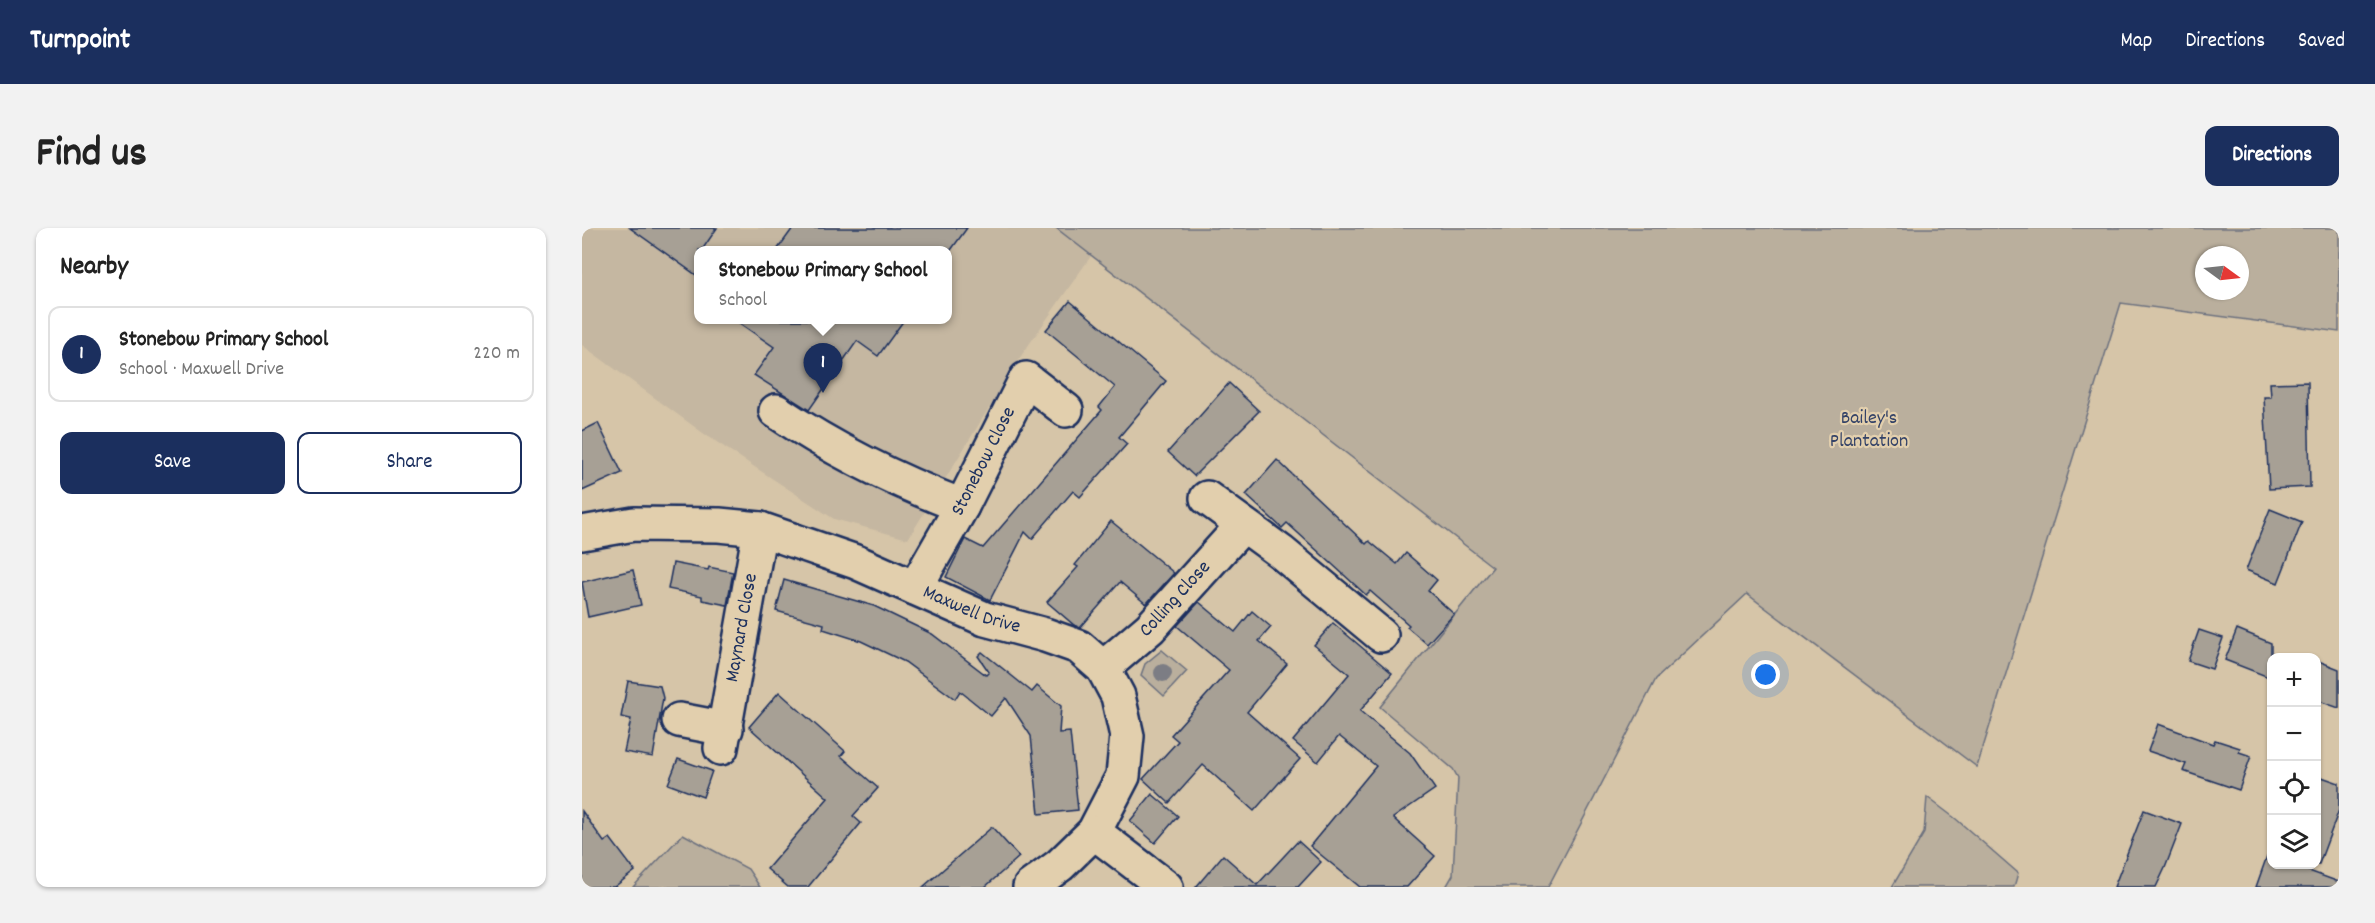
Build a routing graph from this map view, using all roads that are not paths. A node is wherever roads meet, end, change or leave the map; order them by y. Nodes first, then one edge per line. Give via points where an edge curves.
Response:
1 (1066, 410) dead end
2 (776, 411) dead end
3 (1207, 498) dead end
4 (962, 506) junction
5 (1243, 525) junction
6 (760, 529) junction
7 (582, 533) edge
8 (915, 588) junction
9 (1380, 635) dead end
10 (1103, 668) junction
11 (679, 720) dead end
12 (1094, 832) junction
13 (1030, 887) edge
14 (1166, 887) edge

1 - 4 street, Stonebow Close via 1026,380
2 - 4 street via 855,460
3 - 5 street
4 - 8 street, Stonebow Close
5 - 9 street
5 - 10 street, Colling Close via 1150,628
6 - 7 street, Maxwell Drive via 633,524
6 - 8 street, Maxwell Drive via 846,558
6 - 11 street, Maynard Close via 723,739
8 - 10 street, Maxwell Drive via 985,618 1079,647
10 - 12 street, Maxwell Drive via 1118,696 1127,736 1123,776
12 - 13 street, Maxwell Drive
12 - 14 street

